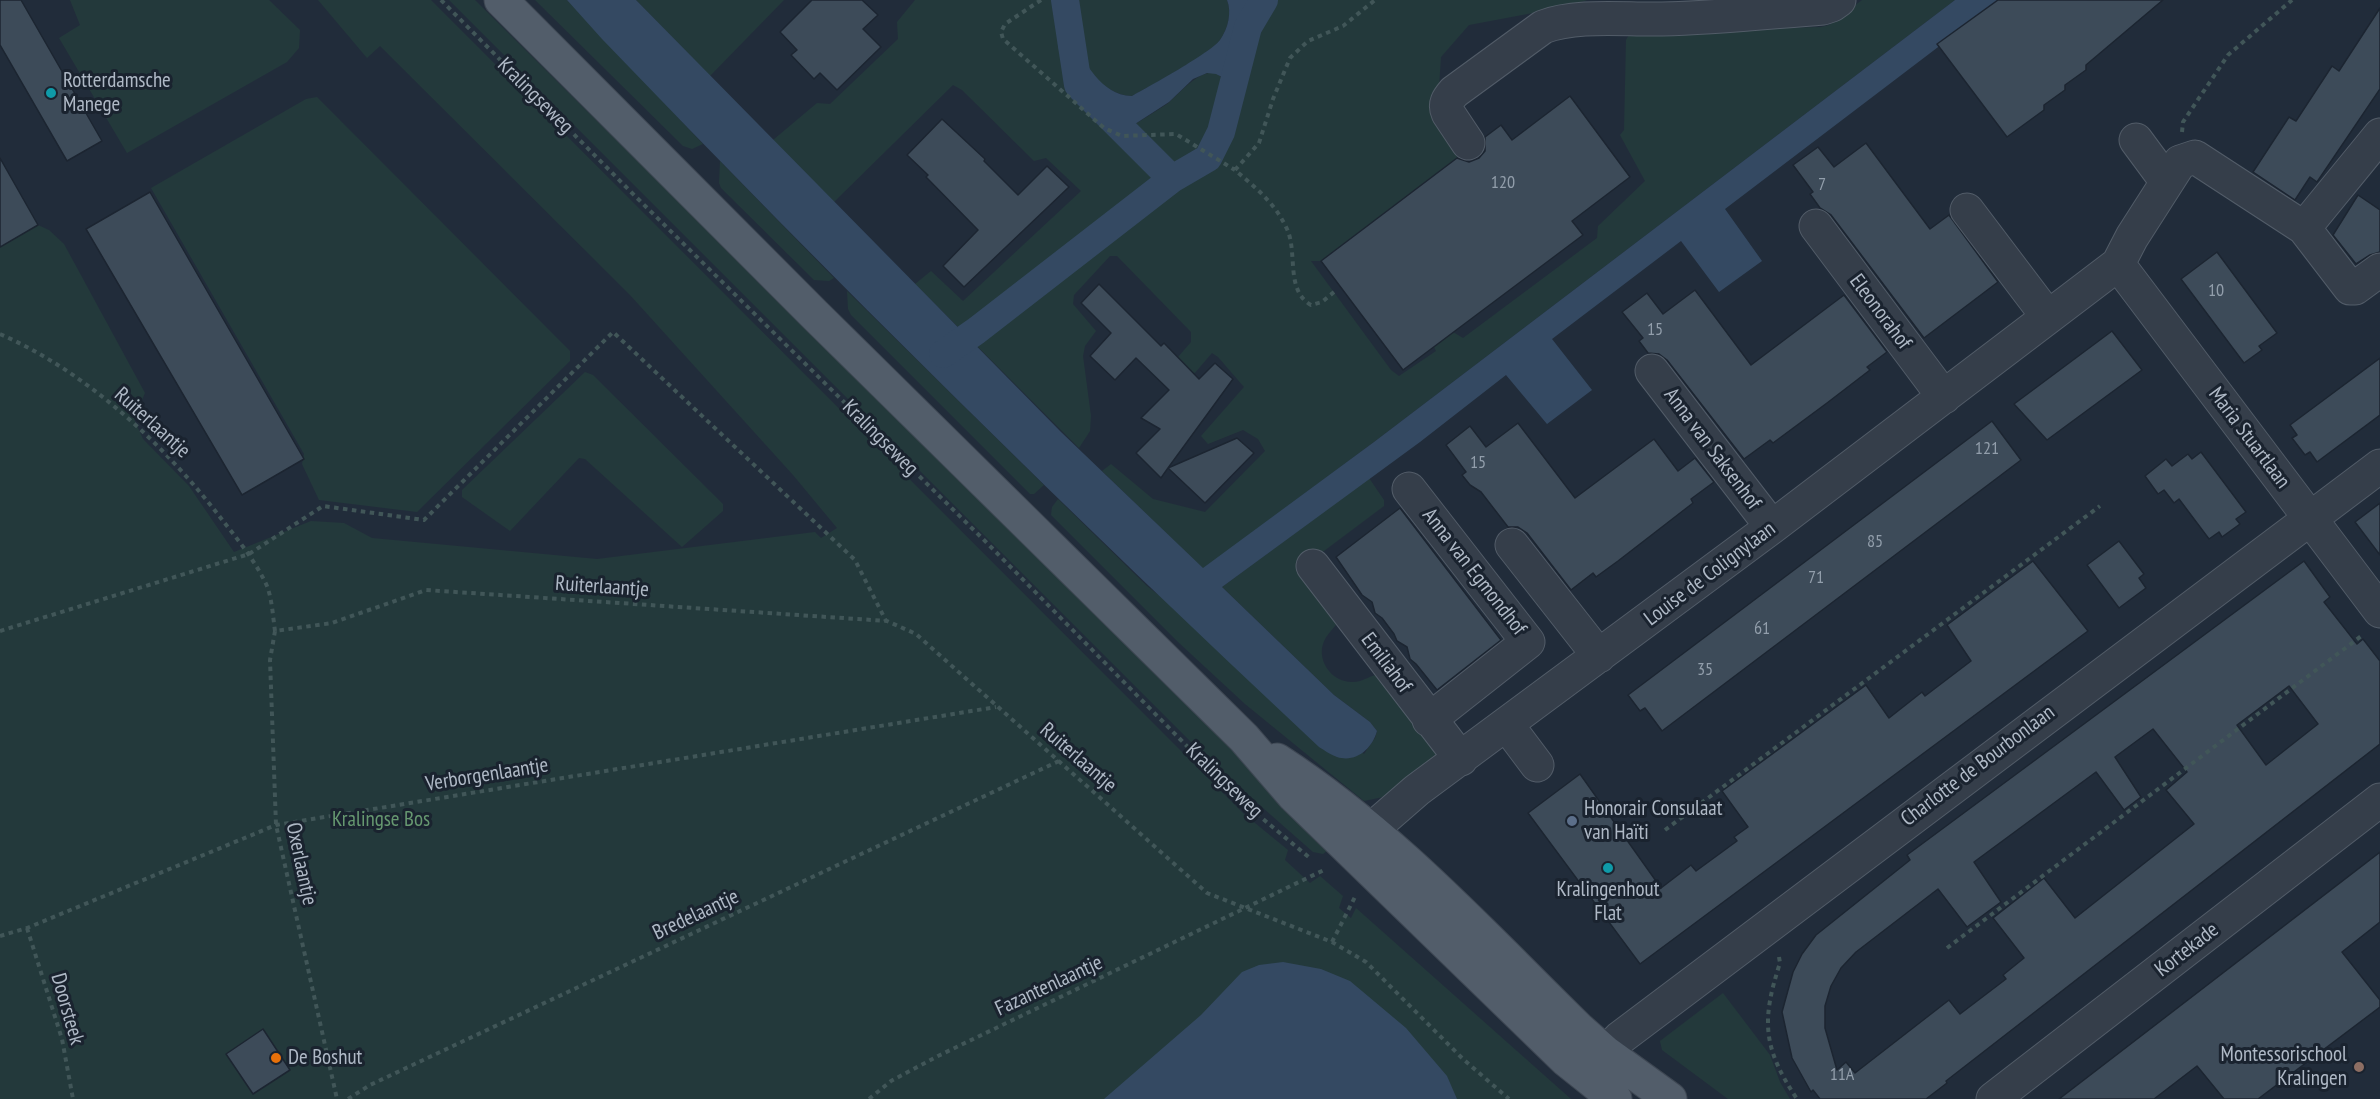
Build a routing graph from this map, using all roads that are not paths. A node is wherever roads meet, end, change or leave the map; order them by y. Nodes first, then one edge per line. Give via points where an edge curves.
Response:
1 (501, 0) edge
2 (1839, 0) edge
3 (2380, 135) edge
4 (2136, 140) dead end
5 (1468, 143) dead end
6 (2174, 172) junction
7 (1966, 210) dead end
8 (1816, 226) dead end
9 (2304, 228) junction
10 (2118, 264) junction
11 (2380, 270) edge
12 (2048, 317) junction
13 (1652, 371) dead end
14 (1944, 397) junction
15 (2380, 466) edge
16 (1409, 489) dead end
17 (2310, 518) junction
18 (1772, 528) junction
19 (1512, 545) dead end
20 (1313, 566) dead end
21 (2375, 620) edge
22 (1599, 656) junction
23 (1429, 720) junction
24 (1507, 725) junction
25 (1461, 759) junction
26 (1537, 765) dead end
27 (2380, 800) edge
28 (1361, 841) junction
29 (1594, 1064) junction
30 (1615, 1099) edge
31 (1670, 1099) edge
32 (1993, 1099) edge

1 - 28 main road, Kralingseweg via 1244,738 1294,796
2 - 5 street via 1823,8 1597,20 1543,27 1447,100 1448,113
3 - 9 street
4 - 6 street
6 - 9 street via 2195,157
6 - 10 street, Louise de Colignylaan
7 - 12 street
8 - 14 street, Eleonorahof
9 - 11 street via 2350,288
10 - 12 street, Louise de Colignylaan
10 - 17 street, Maria Stuartlaan
12 - 14 street, Louise de Colignylaan
13 - 18 street, Anna van Saksenhof
14 - 18 street, Louise de Colignylaan
15 - 17 street, Charlotte de Bourbonlaan
16 - 23 street, Anna van Egmondhof via 1528,642
17 - 21 street, Maria Stuartlaan
17 - 29 street, Charlotte de Bourbonlaan via 1873,845 1620,1038
18 - 22 street, Louise de Colignylaan
19 - 22 street
20 - 23 street, Emiliahof
22 - 24 street, Louise de Colignylaan
23 - 25 street, Emiliahof
24 - 25 street, Louise de Colignylaan
24 - 26 street
25 - 28 street, Louise de Colignylaan via 1417,790
27 - 32 street, Kortekade
28 - 29 main road, Kralingseweg via 1399,854
29 - 30 main road, Kralingseweg
29 - 31 main road, Kralingseweg

